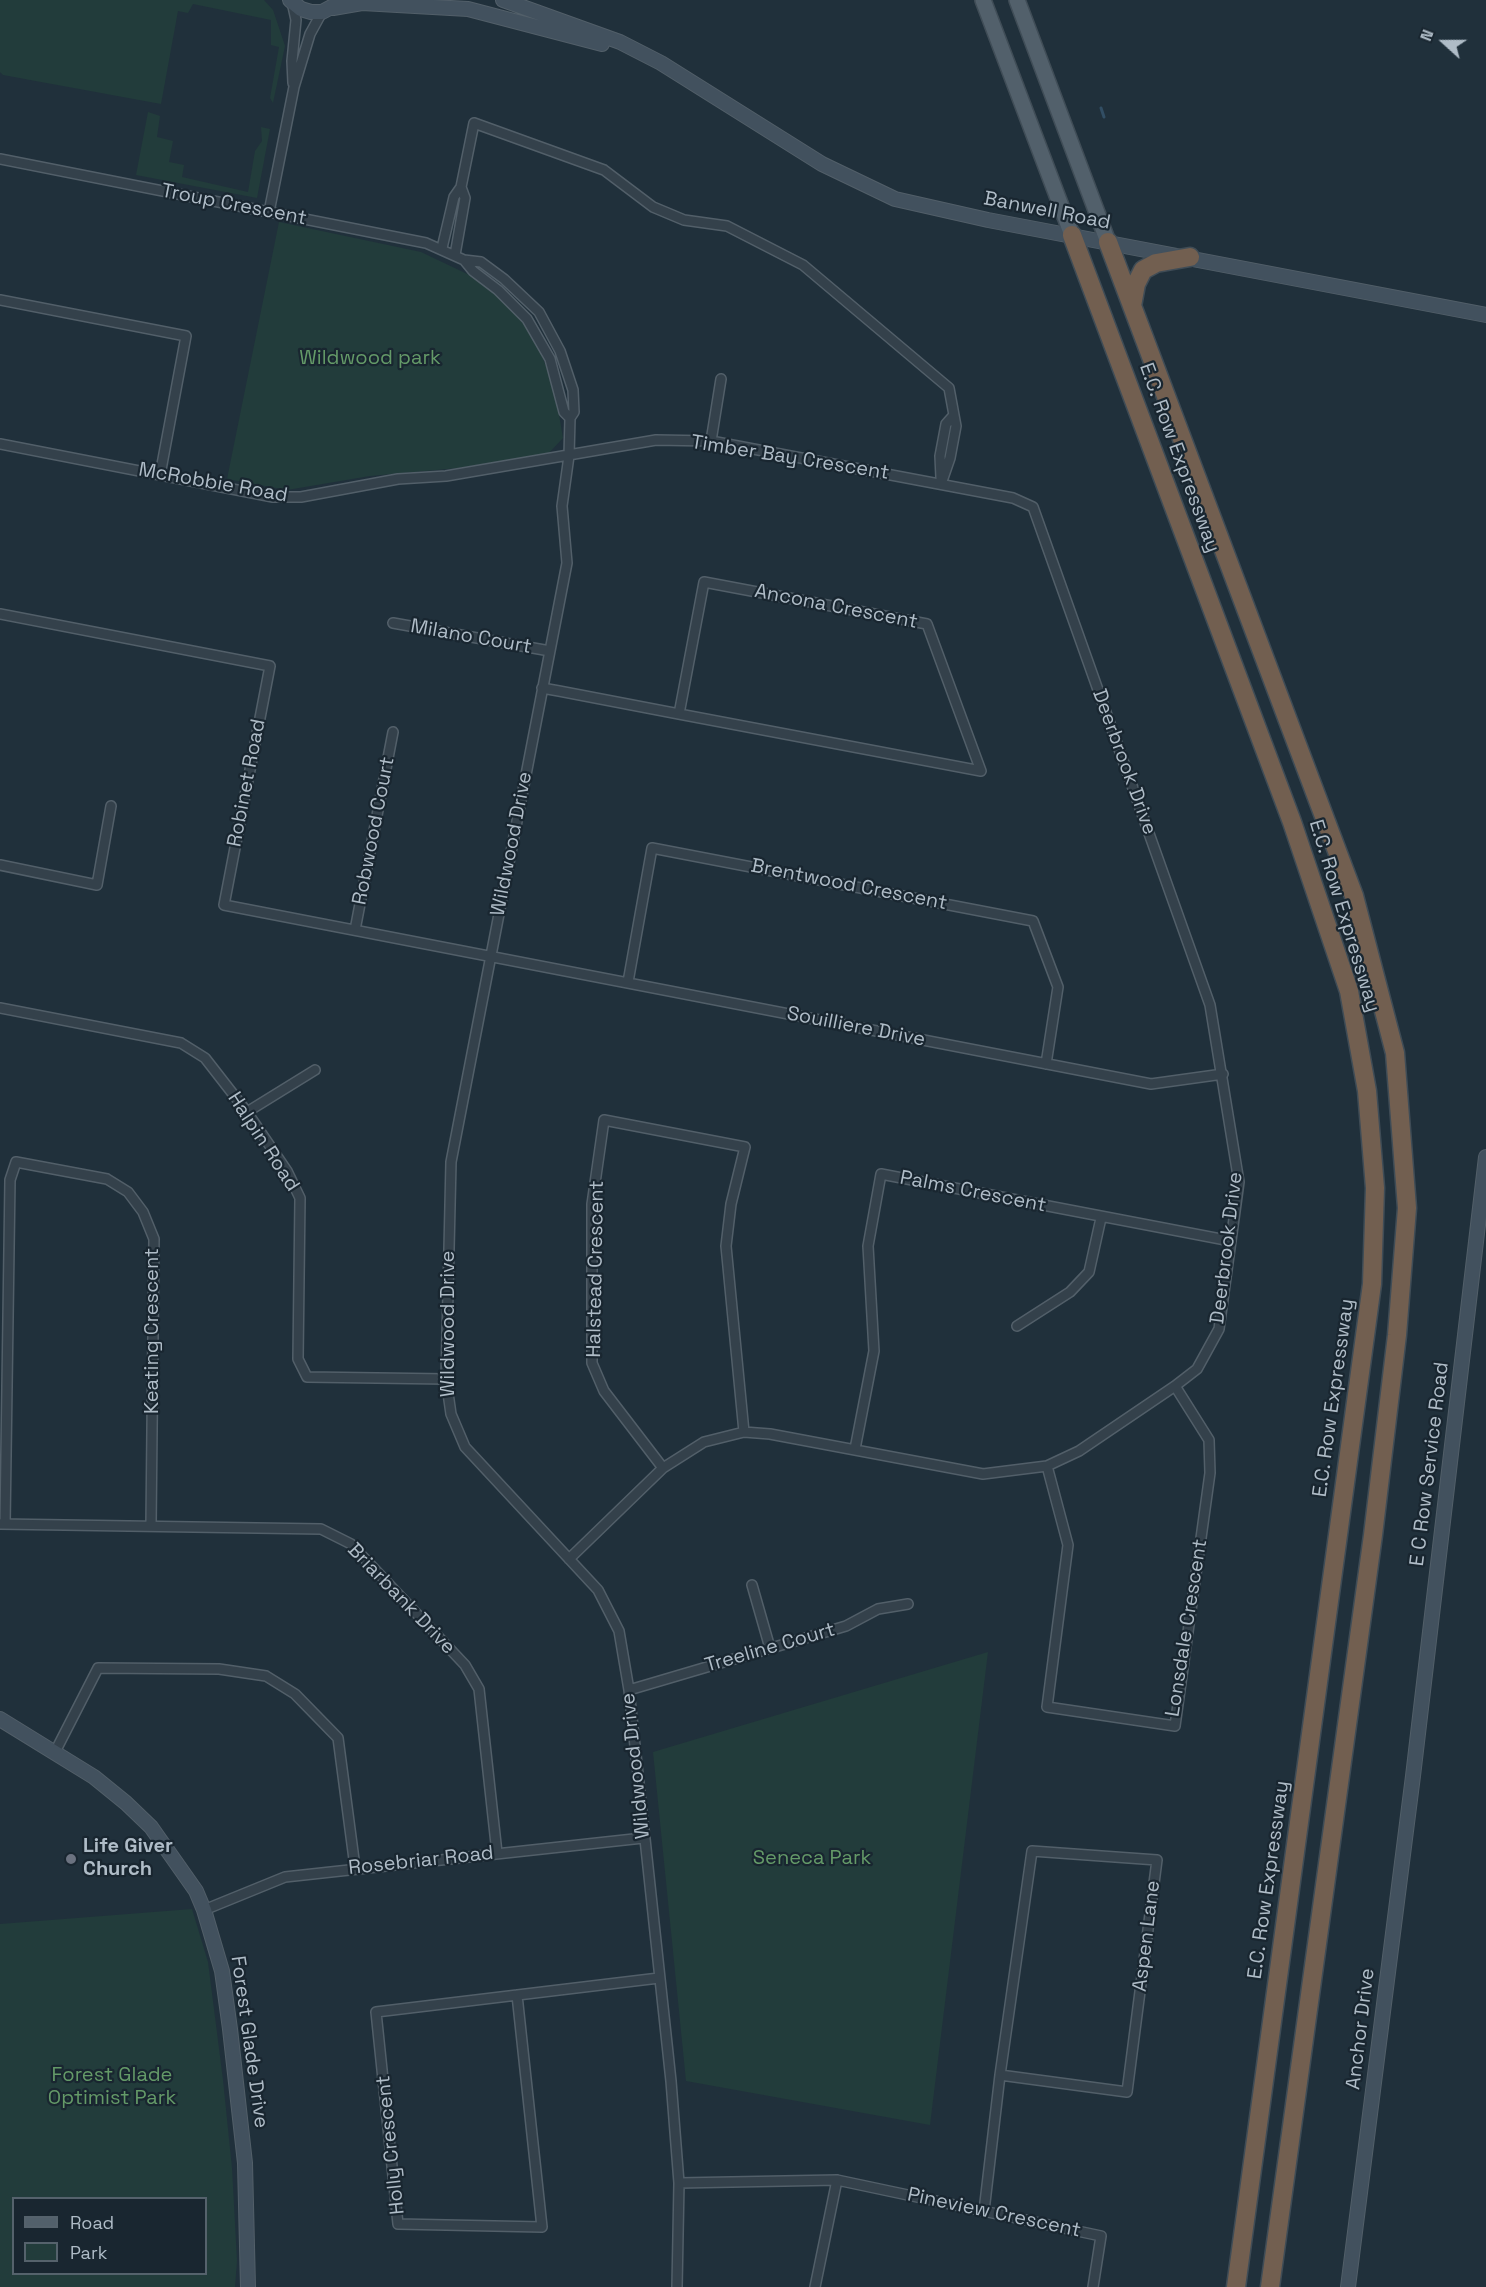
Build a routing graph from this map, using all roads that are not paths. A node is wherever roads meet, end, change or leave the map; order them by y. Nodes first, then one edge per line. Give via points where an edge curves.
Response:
1 (503, 0) edge
2 (983, 0) edge
3 (1017, 0) edge
4 (291, 1) edge
5 (333, 7) edge
6 (636, 52) junction
7 (294, 87) junction
8 (0, 159) edge
9 (461, 187) junction
10 (269, 212) junction
11 (1072, 235) junction
12 (1108, 242) junction
13 (442, 248) junction
14 (455, 255) junction
15 (1190, 257) junction
16 (464, 260) junction
17 (0, 300) edge
18 (1132, 308) junction
19 (1486, 315) edge
20 (721, 379) dead end
21 (570, 417) junction
22 (711, 441) junction
23 (0, 444) edge
24 (569, 456) junction
25 (160, 475) junction
26 (941, 484) junction
27 (0, 614) edge
28 (393, 623) dead end
29 (550, 651) junction
30 (542, 688) junction
31 (679, 714) junction
32 (393, 732) dead end
33 (111, 806) dead end
34 (0, 865) edge
35 (355, 930) junction
36 (490, 956) junction
37 (628, 982) junction
38 (0, 1008) edge
39 (1046, 1064) junction
40 (315, 1070) dead end
41 (1223, 1074) junction
42 (247, 1112) junction
43 (1486, 1157) edge
44 (1101, 1218) junction
45 (1231, 1242) junction
46 (1017, 1326) dead end
47 (446, 1379) junction
48 (1175, 1386) junction
49 (744, 1432) junction
50 (855, 1449) junction
51 (1047, 1466) junction
52 (663, 1468) junction
53 (2, 1524) edge
54 (151, 1526) junction
55 (569, 1559) junction
56 (752, 1585) dead end
57 (908, 1604) dead end
58 (770, 1648) junction
59 (629, 1690) junction
60 (0, 1719) edge
61 (55, 1752) junction
62 (1413, 1776) joint
63 (644, 1838) junction
64 (497, 1853) junction
65 (355, 1867) junction
66 (204, 1910) junction
67 (659, 1978) junction
68 (517, 1995) junction
69 (1000, 2075) junction
70 (837, 2180) junction
71 (679, 2183) junction
72 (984, 2211) junction
73 (248, 2287) edge
74 (677, 2287) edge
75 (815, 2287) edge
76 (1093, 2287) edge
77 (1236, 2287) edge
78 (1270, 2287) edge
79 (1348, 2287) edge

1 - 6 street, Banwell Road via 620,42
2 - 11 main road, E.C. Row Expressway
3 - 12 main road, E.C. Row Expressway
4 - 5 street via 301,9
4 - 7 street via 296,20
5 - 6 street, Banwell Road via 362,3 468,9
5 - 7 street via 310,34
6 - 11 street, Banwell Road via 661,63 822,164 878,193 988,220
7 - 10 street
8 - 10 street, Troup Crescent
9 - 13 street via 454,197
9 - 14 street via 465,198
9 - 26 street via 474,123 604,171 653,207 684,220 727,226 803,265 949,388 954,415 946,424 940,456
10 - 13 street, Troup Crescent
11 - 12 street, Banwell Road
11 - 77 highway, E.C. Row Expressway via 1292,822 1349,991 1367,1091 1375,1188 1372,1284
12 - 15 street, Banwell Road
12 - 18 highway, E.C. Row Expressway
13 - 14 street, Troup Crescent
14 - 16 street, Troup Crescent
15 - 18 highway via 1156,263 1143,270
15 - 19 street, Banwell Road
16 - 21 street, Troup Crescent via 527,319 550,358 564,412
16 - 21 street, Troup Crescent via 489,267 539,312 560,351 573,390 574,412
17 - 25 street via 186,336
18 - 78 highway, E.C. Row Expressway via 1354,896 1395,1053 1407,1208 1397,1335 1374,1523
20 - 22 street
21 - 24 street, Wildwood Drive
22 - 24 street, Timber Bay Crescent via 656,440
22 - 26 street, Timber Bay Crescent
23 - 25 street, McRobbie Road
24 - 25 street, McRobbie Road via 446,476 398,479 301,498 273,497
24 - 29 street, Wildwood Drive via 562,506 567,563
26 - 41 street, Deerbrook Drive via 1013,498 1033,507 1210,1005
27 - 35 street, Robinet Road via 270,666 224,905
28 - 29 street, Milano Court
29 - 30 street, Wildwood Drive
30 - 31 street, Ancona Crescent
30 - 36 street, Wildwood Drive
31 - 31 street, Ancona Crescent via 702,718 981,771 927,624 704,582
32 - 35 street, Robwood Court
33 - 34 street via 97,885
35 - 36 street, Robinet Road
36 - 37 street, Souilliere Drive
36 - 47 street, Wildwood Drive via 451,1162
37 - 39 street, Souilliere Drive
37 - 39 street, Brentwood Crescent via 652,848 1022,918 1033,921 1058,987
38 - 42 street, Halpin Road via 181,1043 205,1058
39 - 41 street, Souilliere Drive via 1151,1084
40 - 42 street
41 - 45 street, Deerbrook Drive via 1239,1182
42 - 47 street, Halpin Road via 287,1171 300,1198 298,1359 307,1377
43 - 62 street, E C Row Service Road
44 - 45 street, Palms Crescent
44 - 46 street via 1089,1272 1070,1292
44 - 50 street, Palms Crescent via 881,1174 868,1246 874,1351
45 - 48 street, Deerbrook Drive via 1219,1329 1197,1369
47 - 55 street, Wildwood Drive via 450,1414 465,1447
48 - 51 street, Deerbrook Drive via 1079,1451
48 - 51 street, Lonsdale Crescent via 1209,1440 1210,1473 1175,1726 1047,1707 1068,1545
49 - 50 street, Deerbrook Drive
49 - 52 street, Deerbrook Drive via 704,1442
49 - 52 street, Halstead Crescent via 726,1246 731,1204 745,1147 604,1120 592,1204 592,1362 604,1391
50 - 51 street, Deerbrook Drive via 982,1474
52 - 55 street, Deerbrook Drive
53 - 54 street, Briarbank Drive
53 - 54 street, Keating Crescent via 10,1180 16,1162 107,1179 128,1192 143,1212 154,1239
54 - 64 street, Briarbank Drive via 321,1529 351,1544 465,1665 479,1689
55 - 59 street, Wildwood Drive via 598,1590 619,1630
56 - 58 street
57 - 58 street, Treeline Court via 878,1609 846,1626
58 - 59 street, Treeline Court
59 - 63 street, Wildwood Drive
60 - 61 street, Forest Glade Drive
61 - 65 street via 98,1668 219,1669 266,1676 295,1694 338,1738
61 - 66 street, Forest Glade Drive via 94,1777 151,1827 196,1891
62 - 79 street, Anchor Drive
63 - 64 street, Rosebriar Road
63 - 67 street, Wildwood Drive
64 - 65 street, Rosebriar Road
65 - 66 street, Rosebriar Road via 285,1877
66 - 73 street, Forest Glade Drive via 222,1971 231,2040 245,2163
67 - 68 street, Holly Crescent
67 - 71 street, Wildwood Drive
68 - 68 street, Holly Crescent via 542,2227 398,2224 376,2012
69 - 69 street, Aspen Lane via 1127,2092 1157,1860 1032,1851
69 - 72 street, Aspen Lane
70 - 71 street, Pineview Crescent
70 - 72 street, Pineview Crescent
70 - 75 street
71 - 74 street, Wildwood Drive
72 - 76 street, Pineview Crescent via 1101,2236

